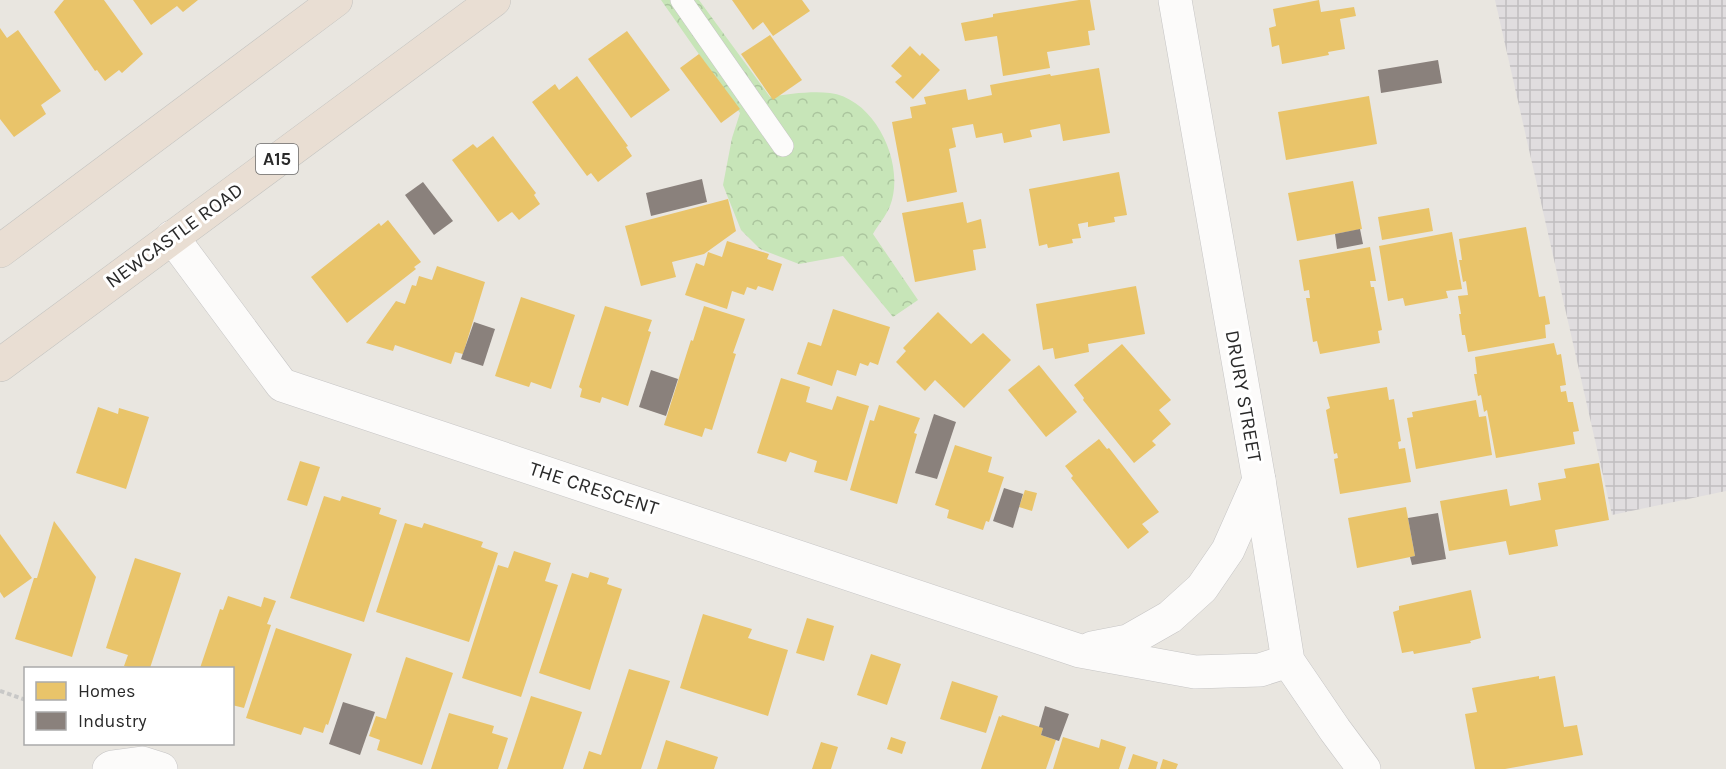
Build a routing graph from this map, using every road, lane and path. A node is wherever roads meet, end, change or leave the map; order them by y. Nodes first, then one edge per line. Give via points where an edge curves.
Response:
1 (336, 0) edge
2 (494, 0) edge
3 (681, 0) edge
4 (1175, 0) edge
5 (783, 146) dead end
6 (172, 237) junction
7 (0, 251) edge
8 (0, 365) edge
9 (1259, 480) junction
10 (1080, 651) junction
11 (1288, 661) junction
12 (0, 691) edge
13 (24, 699) edge
14 (109, 769) edge
15 (161, 769) edge
16 (1364, 769) edge

1 - 7 highway
2 - 6 highway, NEWCASTLE ROAD / A15
3 - 5 lane
4 - 9 street, DRURY STREET
6 - 8 highway, NEWCASTLE ROAD / A15
6 - 10 street, THE CRESCENT via 282,385
9 - 10 street via 1228,550 1202,588 1170,617 1128,641
9 - 11 street, DRURY STREET
10 - 11 street, THE CRESCENT via 1195,672 1260,670
11 - 16 street, DRURY STREET
12 - 13 path
14 - 15 street via 142,763

